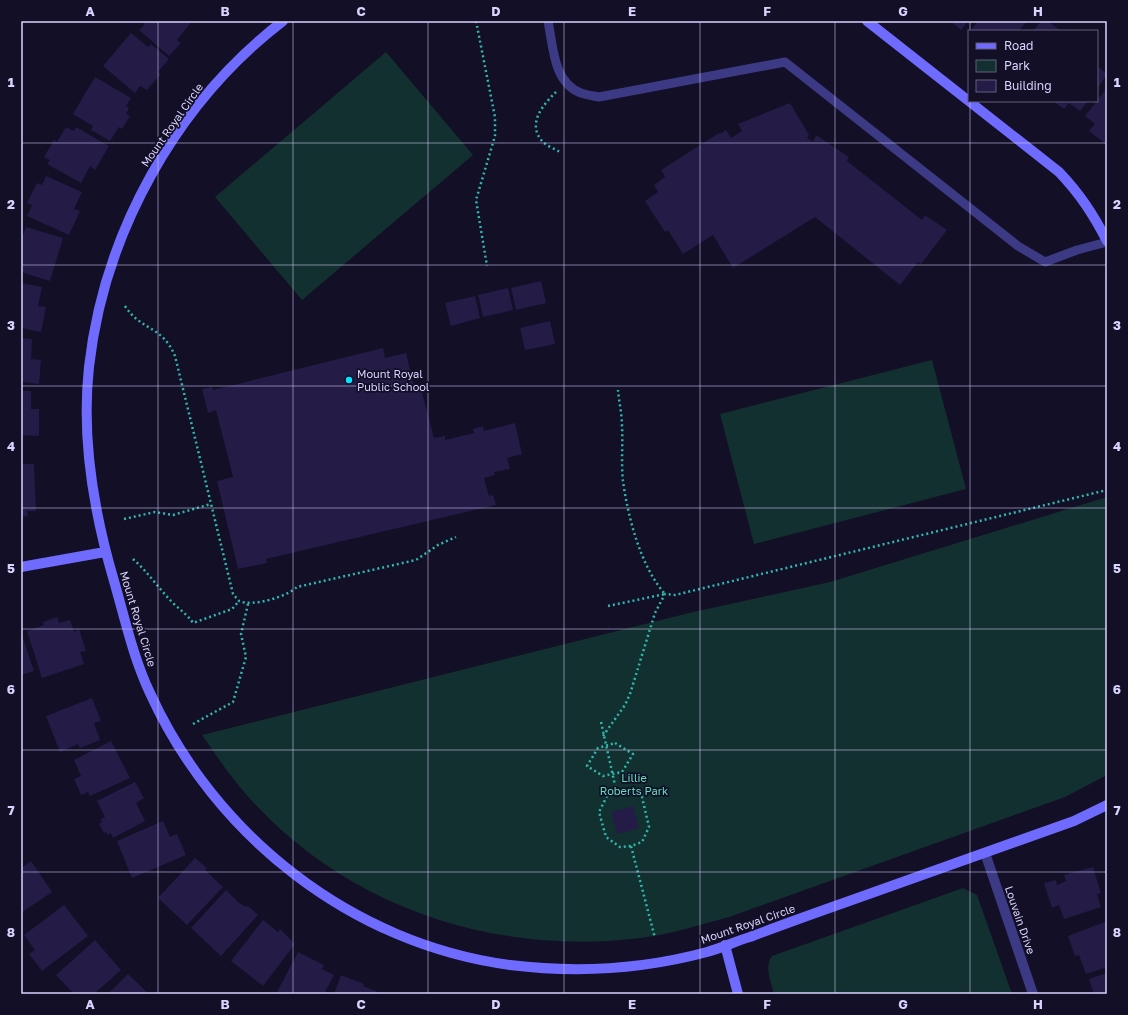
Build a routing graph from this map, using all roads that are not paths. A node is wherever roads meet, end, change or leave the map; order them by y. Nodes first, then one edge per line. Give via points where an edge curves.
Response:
1 (283, 21) edge
2 (548, 21) edge
3 (867, 21) edge
4 (968, 100) edge
5 (970, 102) edge
6 (1107, 242) edge
7 (105, 552) junction
8 (21, 567) edge
9 (1107, 805) edge
10 (985, 853) junction
11 (725, 945) junction
12 (738, 994) edge
13 (1033, 994) edge

1 - 7 street, Mount Royal Circle via 245,53 213,87 166,151 137,205 107,277 89,370 87,434
2 - 6 lane via 556,65 563,80 580,93 599,97 785,62 1018,246 1044,262
3 - 4 street
5 - 6 street via 1059,172 1083,199
7 - 8 street
7 - 11 street, Mount Royal Circle via 130,642 148,690 182,752 228,815 263,849 323,895 384,928 422,943 508,964 554,968 621,967 708,952
9 - 10 street, Mount Royal Circle via 1074,821
10 - 11 street, Mount Royal Circle
10 - 13 street, Louvain Drive
11 - 12 street

